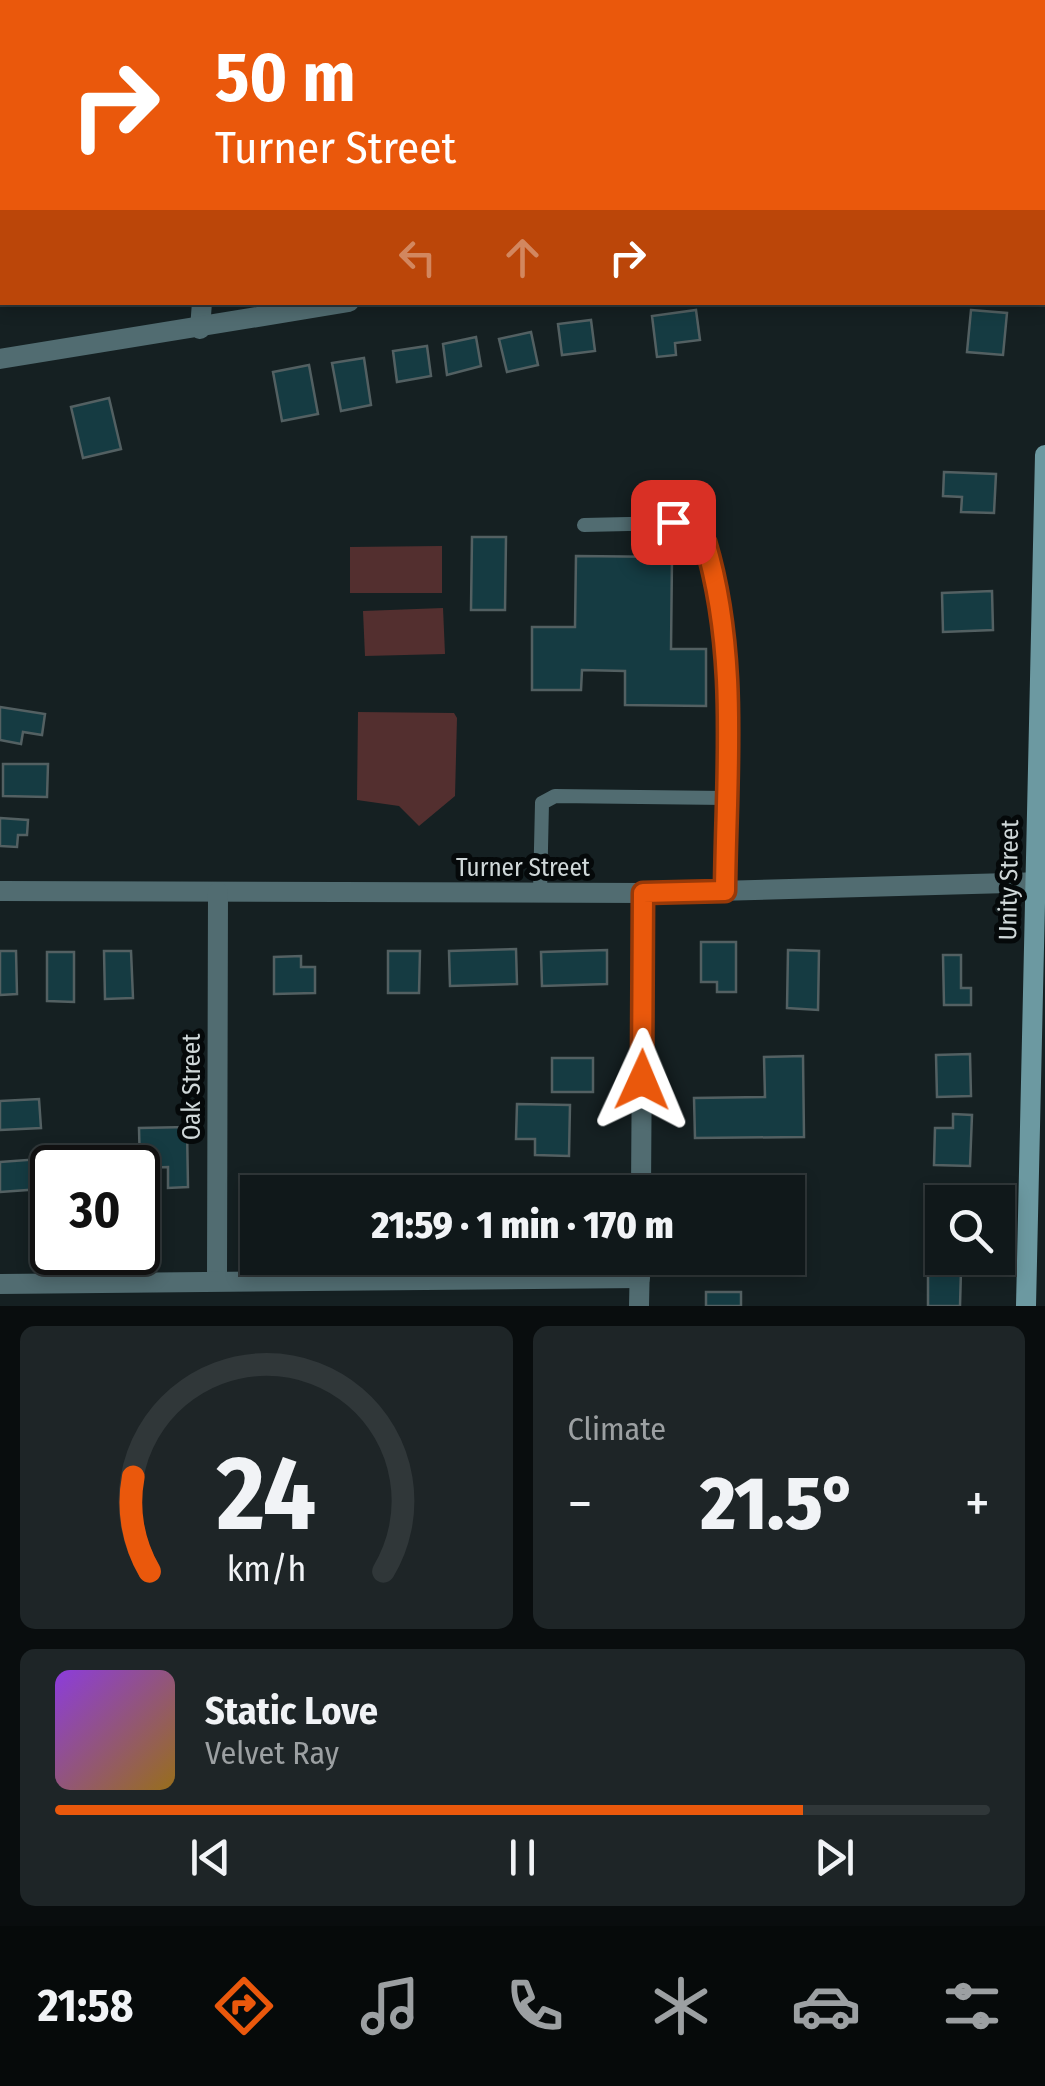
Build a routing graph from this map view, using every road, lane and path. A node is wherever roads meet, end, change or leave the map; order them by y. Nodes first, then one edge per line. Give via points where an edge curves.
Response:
1 (202, 305) edge
2 (332, 305) edge
3 (200, 329) junction
4 (0, 359) edge
5 (1045, 455) edge
6 (584, 525) dead end
7 (726, 798) junction
8 (1039, 882) edge
9 (0, 891) edge
10 (725, 891) junction
11 (218, 892) junction
12 (540, 893) junction
13 (643, 893) junction
14 (640, 1175) edge
15 (428, 1275) edge
16 (640, 1275) edge
17 (216, 1282) junction
18 (12, 1292) edge
19 (639, 1306) edge
20 (1026, 1306) edge

1 - 3 street
2 - 3 street
3 - 4 street
5 - 8 street, Unity Street
6 - 7 lane via 673,522 705,542 728,687
7 - 10 lane
7 - 12 lane via 548,798 540,815
8 - 10 street, Turner Street
8 - 20 street, Unity Street
9 - 11 street, Turner Street
10 - 13 street, Turner Street
11 - 12 street, Turner Street
11 - 17 street, Oak Street
12 - 13 street, Turner Street
13 - 14 street
15 - 17 street
16 - 19 street
17 - 18 street

